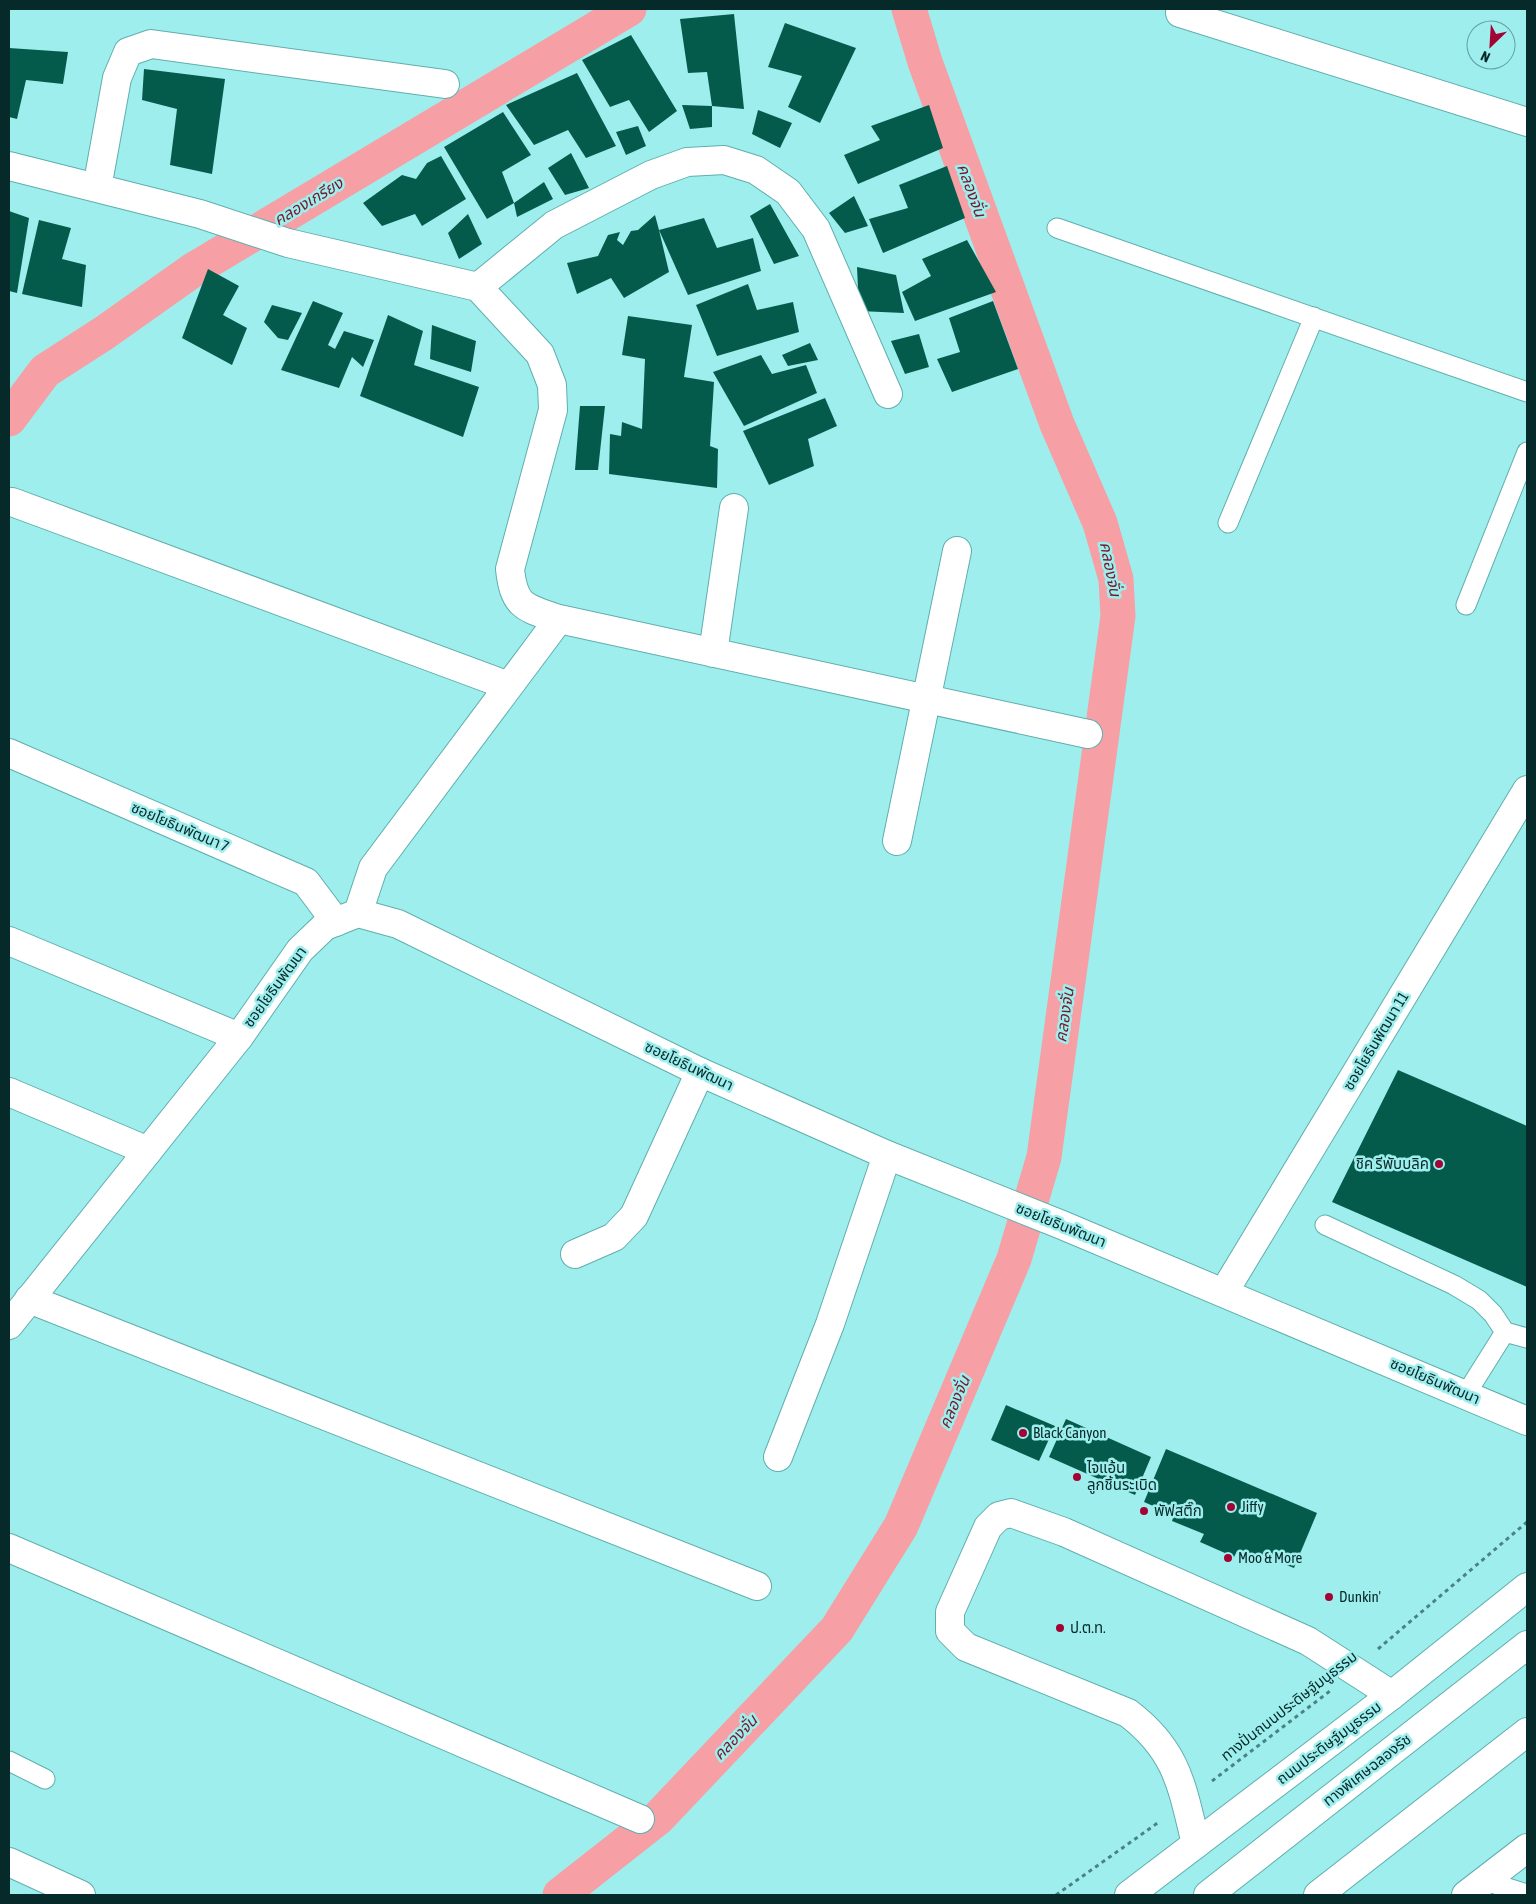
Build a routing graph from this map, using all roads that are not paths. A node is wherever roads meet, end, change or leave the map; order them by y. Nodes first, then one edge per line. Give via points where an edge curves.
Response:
1 (1180, 13) dead end
2 (445, 84) dead end
3 (1527, 122) edge
4 (9, 166) edge
5 (97, 188) junction
6 (1057, 228) dead end
7 (478, 287) junction
8 (1314, 318) junction
9 (1527, 392) edge
10 (888, 394) dead end
11 (1527, 452) edge
12 (12, 502) dead end
13 (734, 508) dead end
14 (1228, 523) dead end
15 (957, 552) dead end
16 (1466, 605) dead end
17 (559, 619) junction
18 (713, 653) junction
19 (509, 686) junction
20 (925, 699) junction
21 (1088, 734) dead end
22 (9, 753) edge
23 (1527, 790) edge
24 (897, 841) dead end
25 (347, 917) junction
26 (9, 941) edge
27 (239, 1037) junction
28 (700, 1072) junction
29 (9, 1092) edge
30 (148, 1151) junction
31 (887, 1155) junction
32 (1325, 1225) dead end
33 (575, 1254) dead end
34 (1224, 1292) junction
35 (15, 1314) edge
36 (1505, 1332) junction
37 (1527, 1338) edge
38 (1466, 1394) junction
39 (1527, 1421) edge
40 (778, 1457) dead end
41 (9, 1548) edge
42 (757, 1586) dead end
43 (1527, 1587) edge
44 (1527, 1645) edge
45 (1392, 1695) junction
46 (1527, 1732) edge
47 (9, 1761) edge
48 (45, 1779) dead end
49 (640, 1818) dead end
50 (1196, 1844) junction
51 (1527, 1848) edge
52 (9, 1862) edge
53 (1475, 1888) edge
54 (1527, 1894) edge
55 (81, 1895) edge
56 (1129, 1895) edge
57 (1208, 1895) edge
58 (1318, 1895) edge

1 - 3 main road
2 - 5 main road via 151,44 128,52 117,78
4 - 5 main road
5 - 7 main road via 200,214 288,243
6 - 8 lane
7 - 10 main road via 554,225 651,175 687,162 724,160 756,170 788,192 816,229
7 - 17 main road via 540,354 552,385 553,410 510,568 518,600 532,610
8 - 9 lane
8 - 14 lane
11 - 16 lane
12 - 19 main road
13 - 18 main road
15 - 20 main road
17 - 18 main road
17 - 19 main road
18 - 20 main road
19 - 25 main road via 373,868
20 - 21 main road
20 - 24 main road
22 - 25 main road, ซอยโยธินพัฒนา 7 via 306,882
23 - 34 main road, ซอยโยธินพัฒนา 11
25 - 27 main road, ซอยโยธินพัฒนา via 325,926 300,950
25 - 28 main road, ซอยโยธินพัฒนา via 398,924
26 - 27 main road
27 - 30 main road, ซอยโยธินพัฒนา
28 - 31 main road, ซอยโยธินพัฒนา
28 - 33 main road via 634,1216 614,1237
29 - 30 main road
30 - 35 main road, ซอยโยธินพัฒนา
31 - 34 main road, ซอยโยธินพัฒนา
31 - 40 main road via 830,1324
32 - 36 lane via 1454,1285 1479,1300
34 - 38 main road, ซอยโยธินพัฒนา
35 - 42 main road
36 - 37 lane
36 - 38 lane
38 - 39 main road, ซอยโยธินพัฒนา
41 - 49 main road
43 - 45 main road, ถนนประดิษฐ์มนูธรรม
44 - 57 main road, ทางพิเศษฉลองรัช
45 - 50 main road, ถนนประดิษฐ์มนูธรรม
45 - 50 main road via 1308,1641 1064,1532 1011,1513 999,1516 988,1526 950,1612 950,1631 966,1647 1128,1713 1145,1725 1166,1751 1180,1776
46 - 58 main road
47 - 48 lane
50 - 56 main road, ถนนประดิษฐ์มนูธรรม
51 - 53 main road
52 - 55 main road
53 - 54 lane

